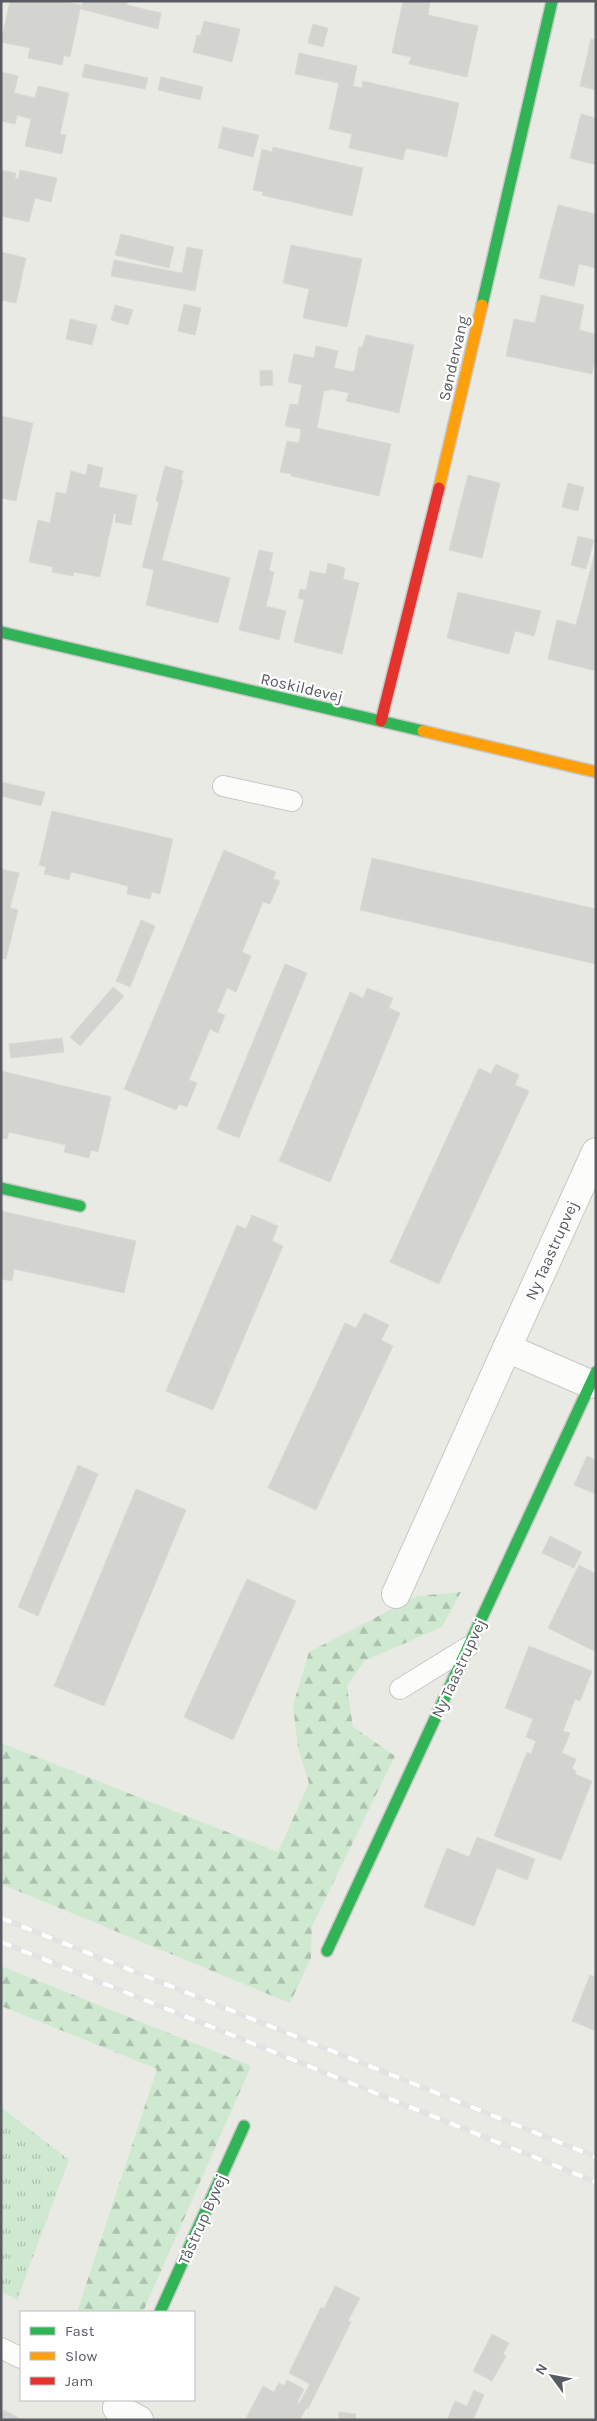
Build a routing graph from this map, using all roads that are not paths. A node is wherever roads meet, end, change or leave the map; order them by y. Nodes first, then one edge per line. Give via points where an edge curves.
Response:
1 (552, 1) edge
2 (1, 632) edge
3 (381, 722) junction
4 (596, 772) edge
5 (222, 786) dead end
6 (292, 801) dead end
7 (596, 1152) edge
8 (1, 1188) edge
9 (80, 1206) dead end
10 (507, 1348) junction
11 (593, 1378) edge
12 (396, 1594) dead end
13 (468, 1647) junction
14 (400, 1689) dead end
15 (327, 1952) dead end
16 (244, 2126) dead end
17 (160, 2311) edge
18 (1, 2348) edge
19 (20, 2358) edge

1 - 3 street, Søndervang via 449,450
2 - 3 street, Roskildevej
3 - 4 street, Roskildevej
5 - 6 lane
7 - 10 street, Ny Taastrupvej
8 - 9 street
10 - 11 street, Ny Taastrupvej
10 - 12 street, Ny Taastrupvej
11 - 13 street, Ny Taastrupvej
13 - 14 lane
13 - 15 street, Ny Taastrupvej
16 - 17 street, Tåstrup Byvej
18 - 19 lane

